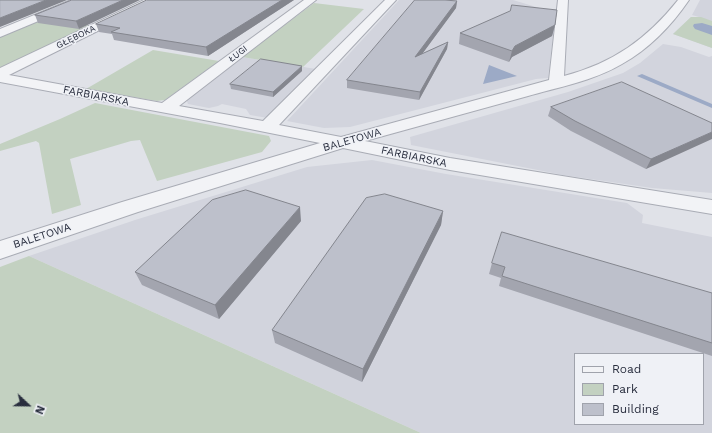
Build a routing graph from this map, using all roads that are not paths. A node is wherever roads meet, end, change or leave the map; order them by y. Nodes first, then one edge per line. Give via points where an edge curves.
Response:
1 (80, 0) edge
2 (152, 0) edge
3 (311, 0) edge
4 (391, 0) edge
5 (563, 0) edge
6 (684, 0) edge
7 (0, 33) edge
8 (0, 74) edge
9 (0, 78) edge
10 (556, 84) junction
11 (165, 108) junction
12 (267, 127) junction
13 (343, 142) junction
14 (712, 207) edge
15 (0, 250) edge

1 - 7 street
2 - 8 street, GŁĘBOKA
3 - 11 street, ŁUGI
4 - 12 street
5 - 10 street
6 - 10 street, BALETOWA via 656,32 631,52 602,68
9 - 11 street, FARBIARSKA
10 - 13 street, BALETOWA
11 - 12 street, FARBIARSKA
12 - 13 street, FARBIARSKA
13 - 14 street, FARBIARSKA via 525,178
13 - 15 street, BALETOWA

